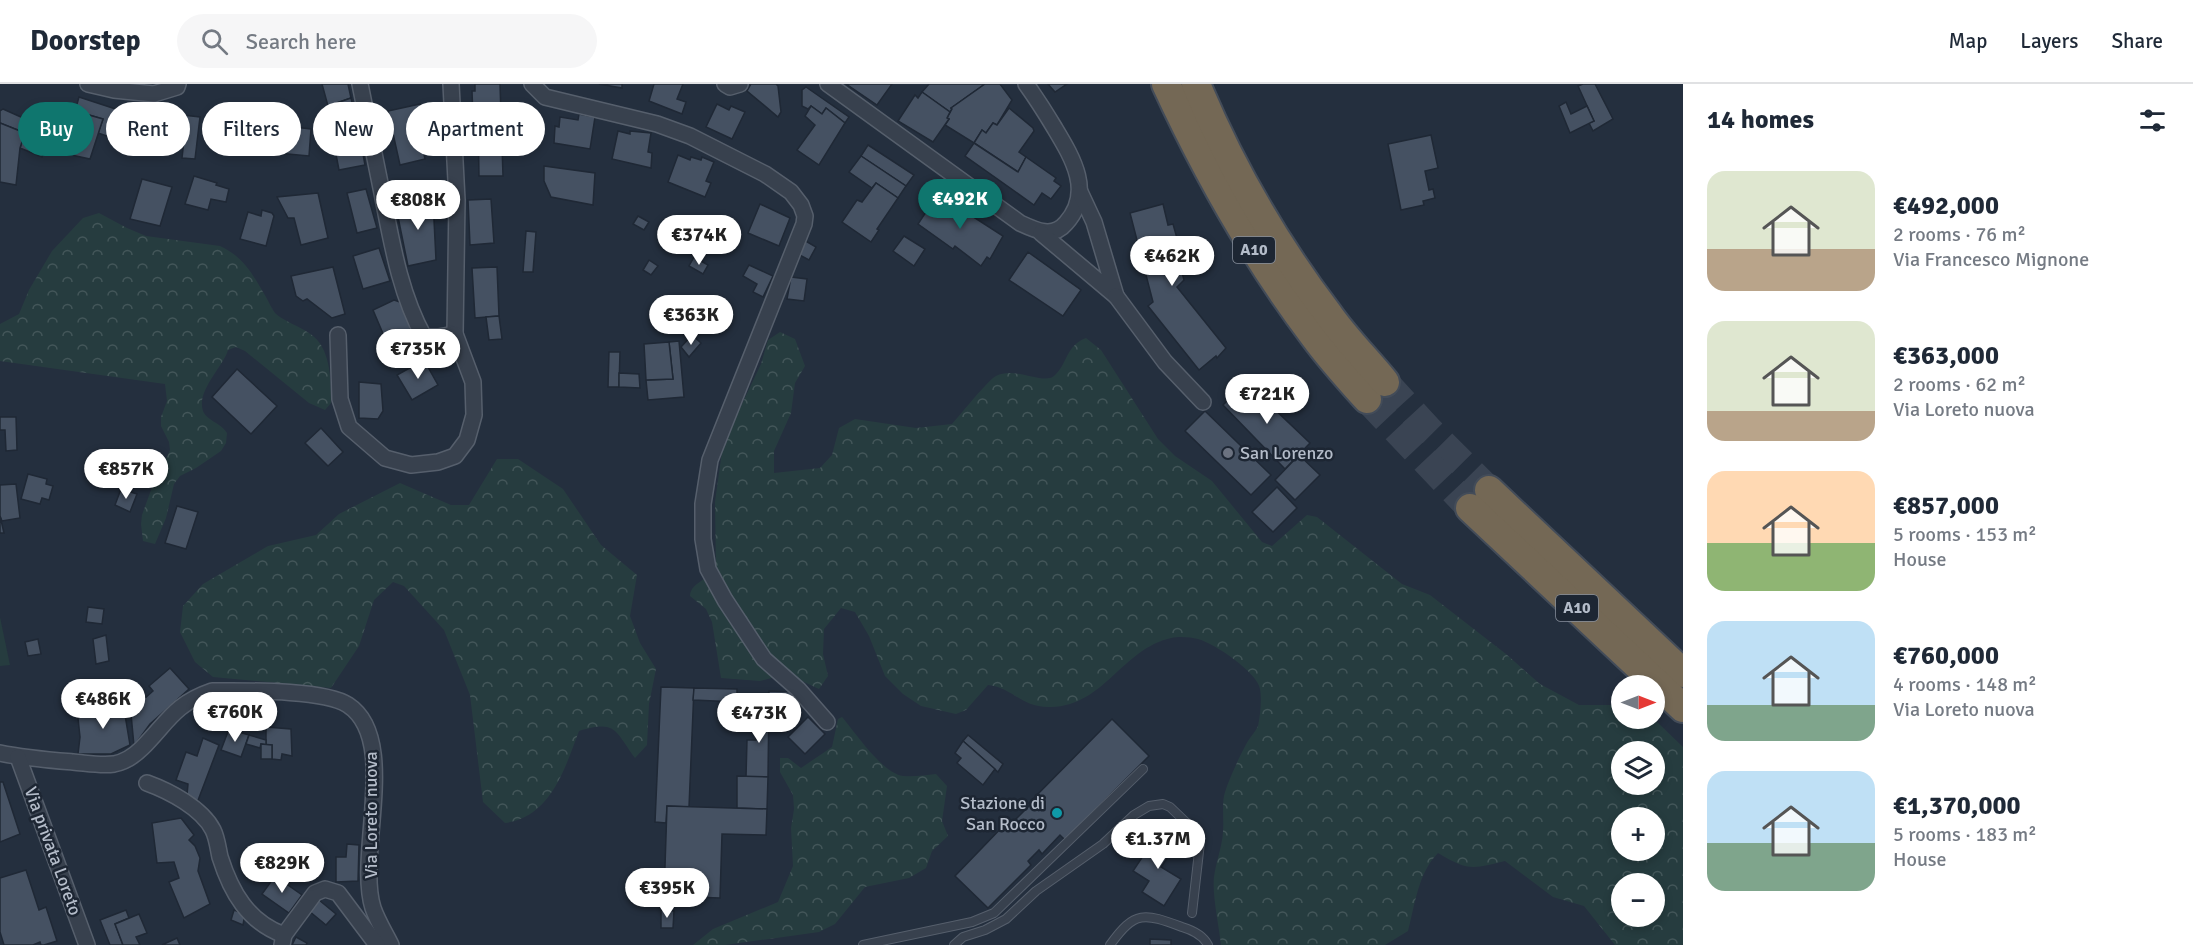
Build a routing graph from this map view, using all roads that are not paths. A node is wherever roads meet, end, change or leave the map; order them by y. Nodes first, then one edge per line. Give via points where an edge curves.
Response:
1 (88, 84) edge
2 (178, 84) edge
3 (360, 84) edge
4 (452, 84) edge
5 (532, 84) edge
6 (725, 84) edge
7 (740, 84) edge
8 (828, 84) edge
9 (1026, 84) edge
10 (1166, 84) edge
11 (1196, 84) edge
12 (1080, 192) junction
13 (1041, 233) junction
14 (1116, 296) junction
15 (455, 334) junction
16 (338, 335) dead end
17 (1203, 402) dead end
18 (1683, 673) edge
19 (1683, 708) edge
20 (827, 722) dead end
21 (0, 753) edge
22 (18, 757) junction
23 (1143, 769) dead end
24 (147, 783) dead end
25 (1192, 913) dead end
26 (283, 940) edge
27 (87, 945) edge
28 (377, 945) edge
29 (391, 945) edge
30 (863, 945) edge
31 (954, 945) edge
32 (1110, 945) edge
33 (1208, 945) edge

1 - 2 street via 154,94
3 - 15 street via 389,232 417,324 424,337
4 - 15 street via 457,200
5 - 20 street via 545,97 657,124 690,136 765,174 791,192 801,205 804,224 710,460 703,504 703,539 708,569 764,659
6 - 7 street
8 - 13 street via 1020,223
9 - 12 street via 1076,165
10 - 11 highway, A10 via 1192,141 1272,278 1315,338 1376,391 1251,200
12 - 13 street via 1075,214 1062,228
12 - 14 street via 1094,222
13 - 14 street
14 - 17 street via 1165,362
15 - 16 street via 473,382 474,415 467,440 455,456 411,465 385,458 349,427 340,399
18 - 19 highway, A10 via 1480,499
21 - 22 street, Via Loreto nuova
22 - 27 street, Via privata Loreto
22 - 29 street, Via Loreto nuova via 115,764 141,749 176,709 212,691 316,695 347,705 362,718 374,752 369,874 373,907
23 - 30 lane via 993,913 972,922
24 - 26 street via 189,804 208,823 236,897 246,911
25 - 31 lane via 1200,843 1192,828 1163,804 1149,806 1134,815 1006,919 963,937
26 - 28 street via 315,893 325,889 338,893
32 - 33 lane via 1122,928 1151,916 1193,931

